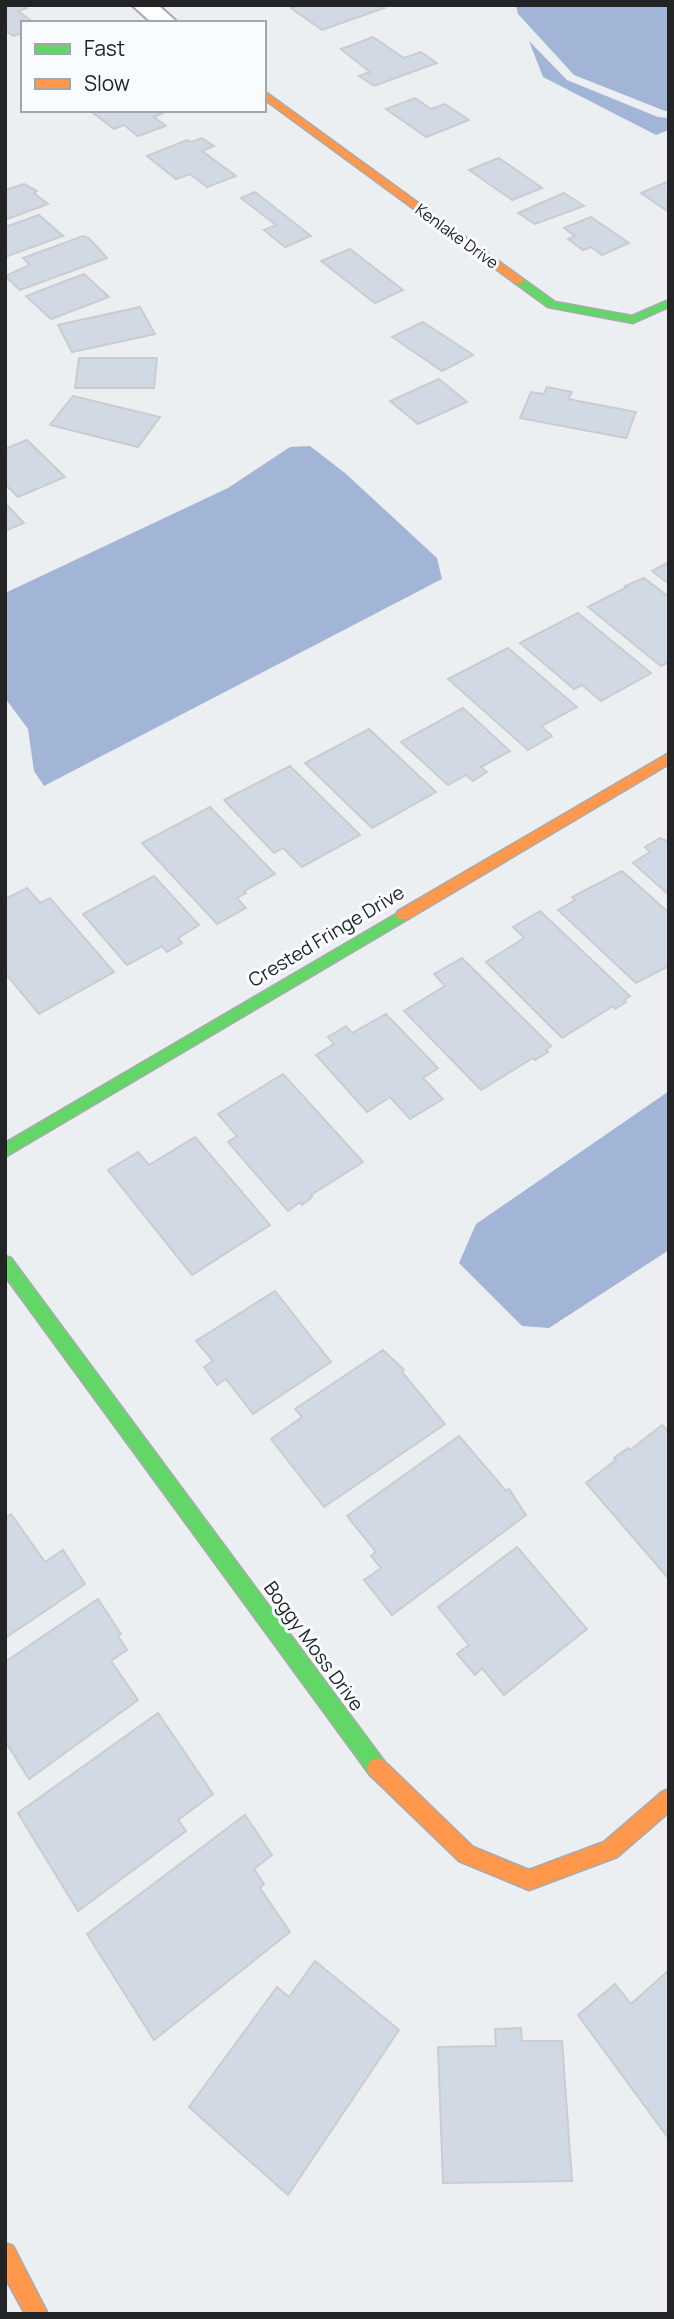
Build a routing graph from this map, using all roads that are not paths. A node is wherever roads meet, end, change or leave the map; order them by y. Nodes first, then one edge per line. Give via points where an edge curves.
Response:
1 (145, 6) edge
2 (164, 21) edge
3 (266, 95) edge
4 (669, 303) edge
5 (669, 758) edge
6 (5, 1151) edge
7 (5, 1263) edge
8 (669, 1800) edge
9 (5, 2254) edge
10 (37, 2314) edge

1 - 2 street
3 - 4 street, Kenlake Drive via 552,305 633,320
5 - 6 street, Crested Fringe Drive
7 - 8 street, Boggy Moss Drive via 384,1777 466,1854 529,1880 610,1850
9 - 10 street

